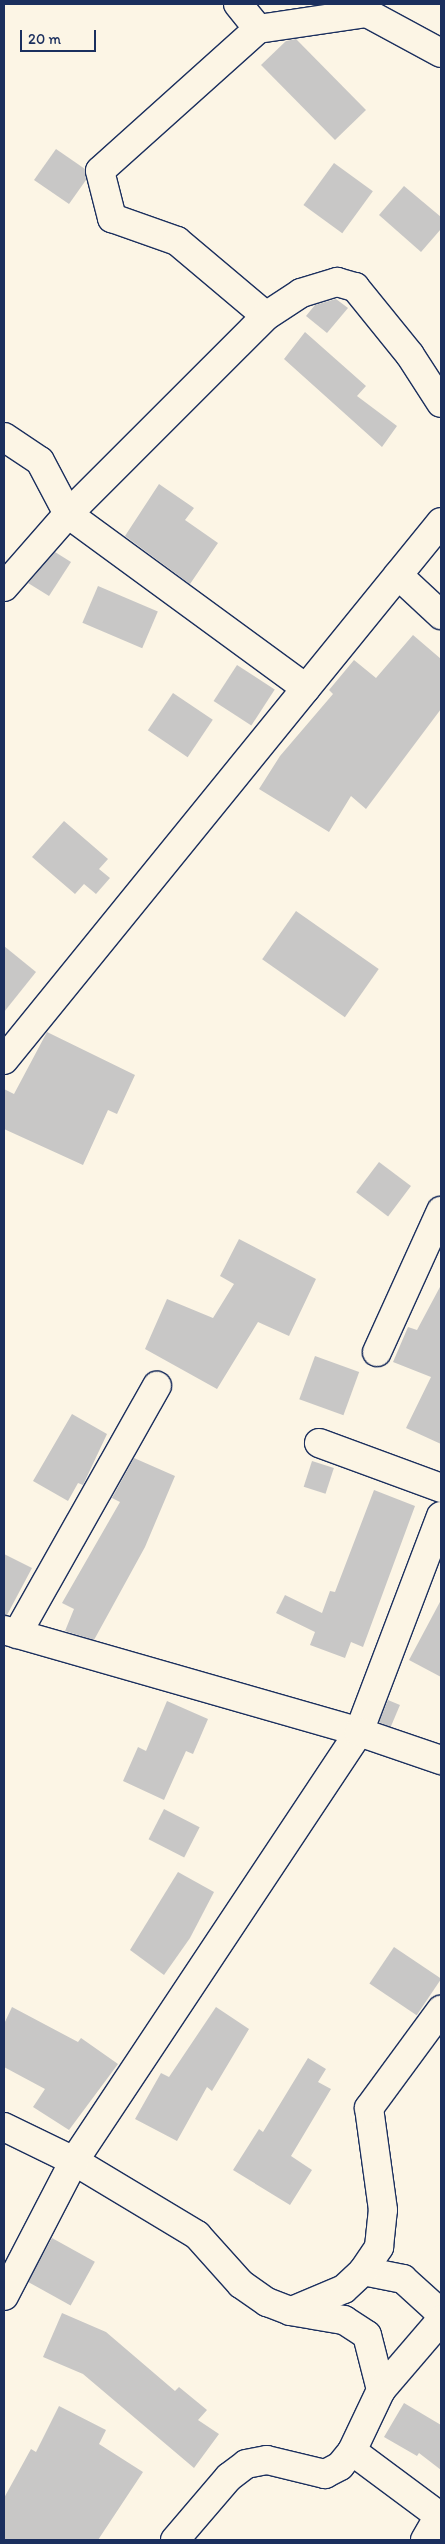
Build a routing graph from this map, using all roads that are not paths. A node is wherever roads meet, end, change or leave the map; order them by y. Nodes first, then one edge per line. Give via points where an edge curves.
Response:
1 (238, 4) edge
2 (258, 29) junction
3 (441, 53) edge
4 (266, 316) junction
5 (441, 403) edge
6 (4, 437) edge
7 (68, 514) junction
8 (441, 522) edge
9 (398, 575) junction
10 (4, 587) edge
11 (441, 615) edge
12 (306, 688) junction
13 (4, 1060) edge
14 (441, 1211) edge
15 (377, 1352) dead end
16 (157, 1386) dead end
17 (319, 1443) dead end
18 (441, 1488) edge
19 (441, 1516) edge
20 (11, 1632) edge
21 (359, 1732) junction
22 (441, 1760) edge
23 (441, 2010) edge
24 (4, 2127) edge
25 (74, 2161) junction
26 (363, 2271) junction
27 (4, 2296) edge
28 (441, 2308) edge
29 (290, 2311) junction
30 (441, 2320) edge
31 (381, 2390) junction
32 (352, 2451) junction
33 (440, 2516) edge
34 (175, 2540) edge
35 (425, 2540) edge

1 - 2 street
2 - 3 street via 367,13
2 - 4 street via 100,171 112,218 177,241
4 - 5 street via 319,286 337,282 355,287 410,355
4 - 7 street
6 - 7 street via 40,461
7 - 10 street
7 - 12 street
8 - 9 street
9 - 11 street
9 - 12 street
12 - 13 street
14 - 15 street
16 - 20 street
17 - 18 street
19 - 21 street
20 - 21 street
21 - 22 street
21 - 25 street
23 - 26 street via 369,2108 383,2210 378,2247
24 - 25 street
25 - 27 street
25 - 29 street via 196,2235 241,2284
26 - 28 street via 403,2278 435,2308
26 - 29 street via 344,2289
29 - 31 street via 344,2320 367,2335
30 - 31 street
31 - 32 street
32 - 33 street
32 - 34 street via 340,2466 325,2474 305,2473 268,2460 246,2464 229,2476
33 - 35 street

